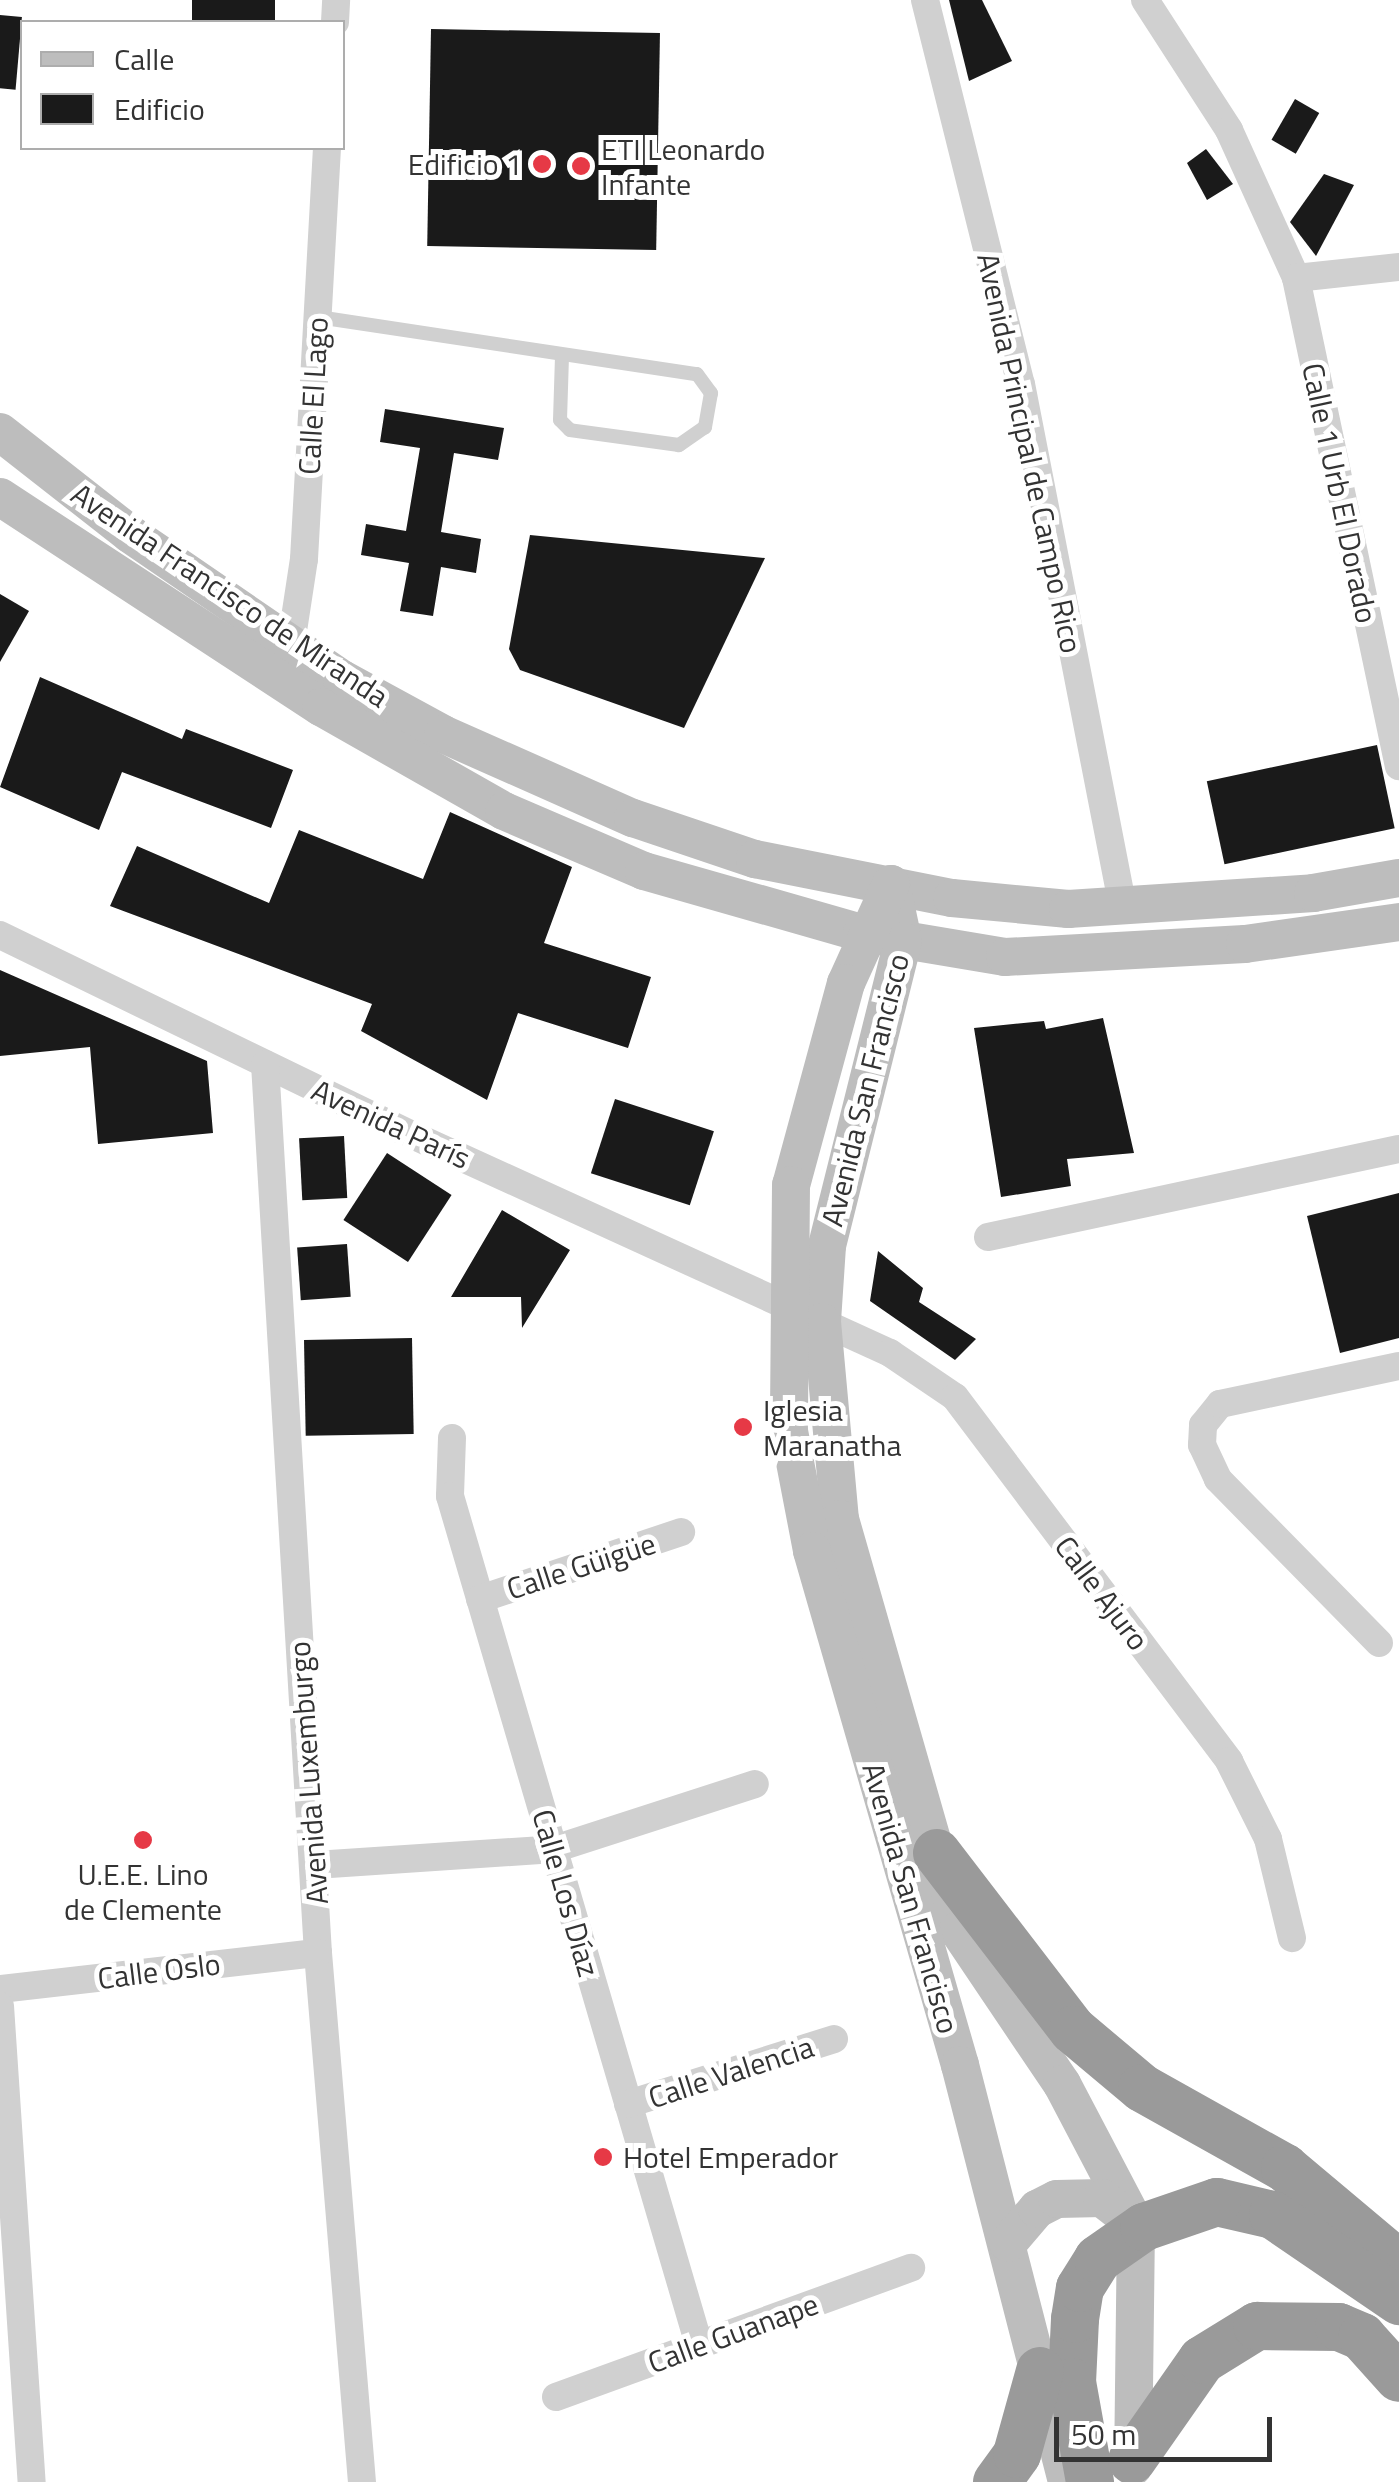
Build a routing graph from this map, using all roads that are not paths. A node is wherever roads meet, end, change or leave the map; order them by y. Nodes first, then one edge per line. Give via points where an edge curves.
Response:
1 (926, 0) edge
2 (1145, 0) edge
3 (328, 150) edge
4 (1399, 266) edge
5 (1296, 278) junction
6 (318, 317) junction
7 (562, 355) junction
8 (0, 432) edge
9 (0, 497) edge
10 (292, 644) junction
11 (1399, 766) edge
12 (1399, 878) edge
13 (891, 884) junction
14 (1123, 908) junction
15 (1399, 922) edge
16 (862, 933) junction
17 (0, 935) edge
18 (902, 942) junction
19 (265, 1064) junction
20 (1399, 1148) edge
21 (988, 1237) dead end
22 (786, 1307) junction
23 (822, 1322) junction
24 (1399, 1366) edge
25 (452, 1438) dead end
26 (681, 1532) dead end
27 (480, 1599) junction
28 (1379, 1643) dead end
29 (755, 1784) dead end
30 (554, 1849) junction
31 (938, 1853) junction
32 (315, 1864) junction
33 (1292, 1938) dead end
34 (318, 1953) junction
35 (0, 1989) edge
36 (0, 2006) edge
37 (834, 2039) dead end
38 (628, 2104) junction
39 (1136, 2225) junction
40 (1008, 2243) junction
41 (1399, 2264) edge
42 (911, 2268) dead end
43 (1399, 2301) edge
44 (699, 2345) junction
45 (1040, 2371) junction
46 (1399, 2378) edge
47 (556, 2398) dead end
48 (1133, 2471) edge
49 (32, 2482) edge
50 (362, 2482) edge
51 (996, 2482) edge
52 (1067, 2482) edge
53 (1090, 2482) edge

1 - 14 street, Avenida Principal de Campo Rico via 1021,384
2 - 5 street, Calle 1 Urb El Dorado via 1229,130
3 - 6 street, Calle El Lago
4 - 5 street
5 - 11 street, Calle 1 Urb El Dorado
6 - 7 lane
6 - 10 street, Calle El Lago
7 - 7 lane via 697,374 711,393 704,427 679,445 570,430 560,420
8 - 10 street, Avenida Francisco de Miranda
9 - 16 street, Avenida Francisco de Miranda via 321,706 576,847
10 - 13 street, Avenida Francisco de Miranda via 443,734 634,818 755,860
12 - 14 street, Avenida Francisco de Miranda via 1313,894
13 - 14 street, Avenida Francisco de Miranda via 952,898
13 - 16 street, Avenida San Francisco
13 - 18 street, Avenida San Francisco
15 - 18 street, Avenida Francisco de Miranda via 1246,944 1070,956 1006,957
16 - 18 street, Avenida Francisco de Miranda
16 - 22 street, Avenida San Francisco via 791,1185
17 - 19 street, Avenida París
18 - 23 street, Avenida San Francisco via 841,1168
19 - 22 street, Avenida París
19 - 32 street, Avenida Luxemburgo
20 - 21 street
22 - 23 street, Avenida París
22 - 40 street, Avenida San Francisco via 789,1431 812,1551
23 - 31 street, Avenida San Francisco via 840,1519
23 - 33 street, Calle Ajuro via 890,1353 954,1397 1229,1761 1268,1840
24 - 28 street via 1220,1404 1203,1424 1202,1446 1218,1480
25 - 27 street, Calle Los Díaz via 450,1496
26 - 27 street, Calle Güigüe
27 - 30 street, Calle Los Díaz
29 - 30 street
30 - 32 street
30 - 38 street, Calle Los Díaz
31 - 39 street, Avenida San Francisco via 958,1930 1062,2084
31 - 41 highway via 1073,2030 1142,2088 1284,2168
32 - 34 street, Avenida Luxemburgo
34 - 35 street, Calle Oslo
34 - 50 street, Avenida Luxemburgo
36 - 49 street
37 - 38 street, Calle Valencia
38 - 44 street, Calle Los Díaz
39 - 40 street via 1102,2198 1080,2196 1037,2208
39 - 48 street, Avenida San Francisco
40 - 45 street, Avenida San Francisco
42 - 44 street, Calle Guanape
43 - 53 highway, bridge via 1273,2214 1217,2202 1144,2227 1098,2259 1080,2288 1072,2382
44 - 47 street, Calle Guanape
45 - 51 highway via 1016,2454
45 - 52 street, Avenida San Francisco
46 - 48 highway via 1362,2337 1339,2327 1257,2326 1202,2360

